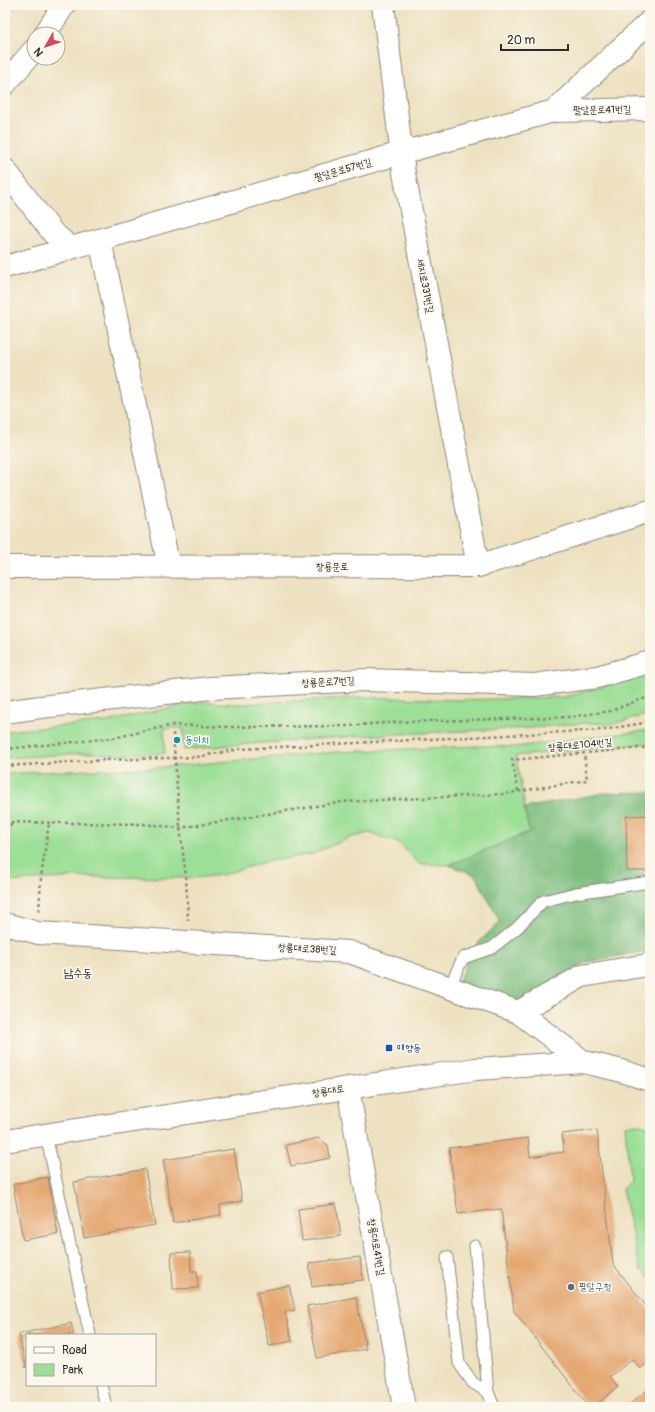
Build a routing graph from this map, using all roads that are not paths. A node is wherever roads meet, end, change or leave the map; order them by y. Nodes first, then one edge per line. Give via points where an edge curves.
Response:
1 (64, 5) edge
2 (383, 5) edge
3 (650, 21) edge
4 (50, 26) edge
5 (26, 59) edge
6 (5, 84) edge
7 (650, 109) edge
8 (554, 111) junction
9 (401, 153) junction
10 (5, 170) edge
11 (100, 240) junction
12 (71, 248) junction
13 (5, 267) edge
14 (650, 511) edge
15 (478, 566) junction
16 (5, 567) edge
17 (169, 567) junction
18 (650, 662) edge
19 (5, 712) edge
20 (650, 882) edge
21 (5, 924) edge
22 (650, 963) edge
23 (449, 988) junction
24 (518, 1012) junction
25 (584, 1062) junction
26 (650, 1080) edge
27 (348, 1088) junction
28 (46, 1135) junction
29 (5, 1141) edge
30 (475, 1246) dead end
31 (446, 1257) dead end
32 (90, 1334) edge
33 (101, 1386) edge
34 (488, 1392) junction
35 (106, 1407) edge
36 (404, 1407) edge
37 (494, 1407) edge

1 - 4 street
2 - 9 street, 세지로331번길
3 - 8 street, 팔달문로57번길
5 - 6 street
7 - 8 street, 팔달문로41번길
8 - 9 street, 팔달문로57번길
9 - 11 street, 팔달문로57번길
9 - 15 street, 세지로331번길
10 - 12 street via 54,233
11 - 12 street, 팔달문로57번길
11 - 17 street
12 - 13 street, 팔달문로57번길
14 - 15 street, 창룡문로
15 - 17 street, 창룡문로
16 - 17 street, 창룡문로
18 - 19 street, 창룡문로7번길 via 597,677 534,685 364,680 211,688
20 - 23 lane via 576,893 543,901 517,928 492,948 463,958
21 - 23 street, 창룡대로38번길 via 38,933 348,952
22 - 24 street via 582,976
23 - 24 street, 창룡대로38번길
24 - 25 street, 창룡대로38번길
25 - 26 street, 창룡대로
25 - 27 street, 창룡대로 via 476,1069
27 - 28 street, 창룡대로
27 - 36 street, 창룡대로41번길
28 - 29 street, 창룡대로
28 - 32 lane
30 - 34 lane
31 - 34 lane via 459,1363 473,1383
33 - 35 lane
34 - 37 lane

